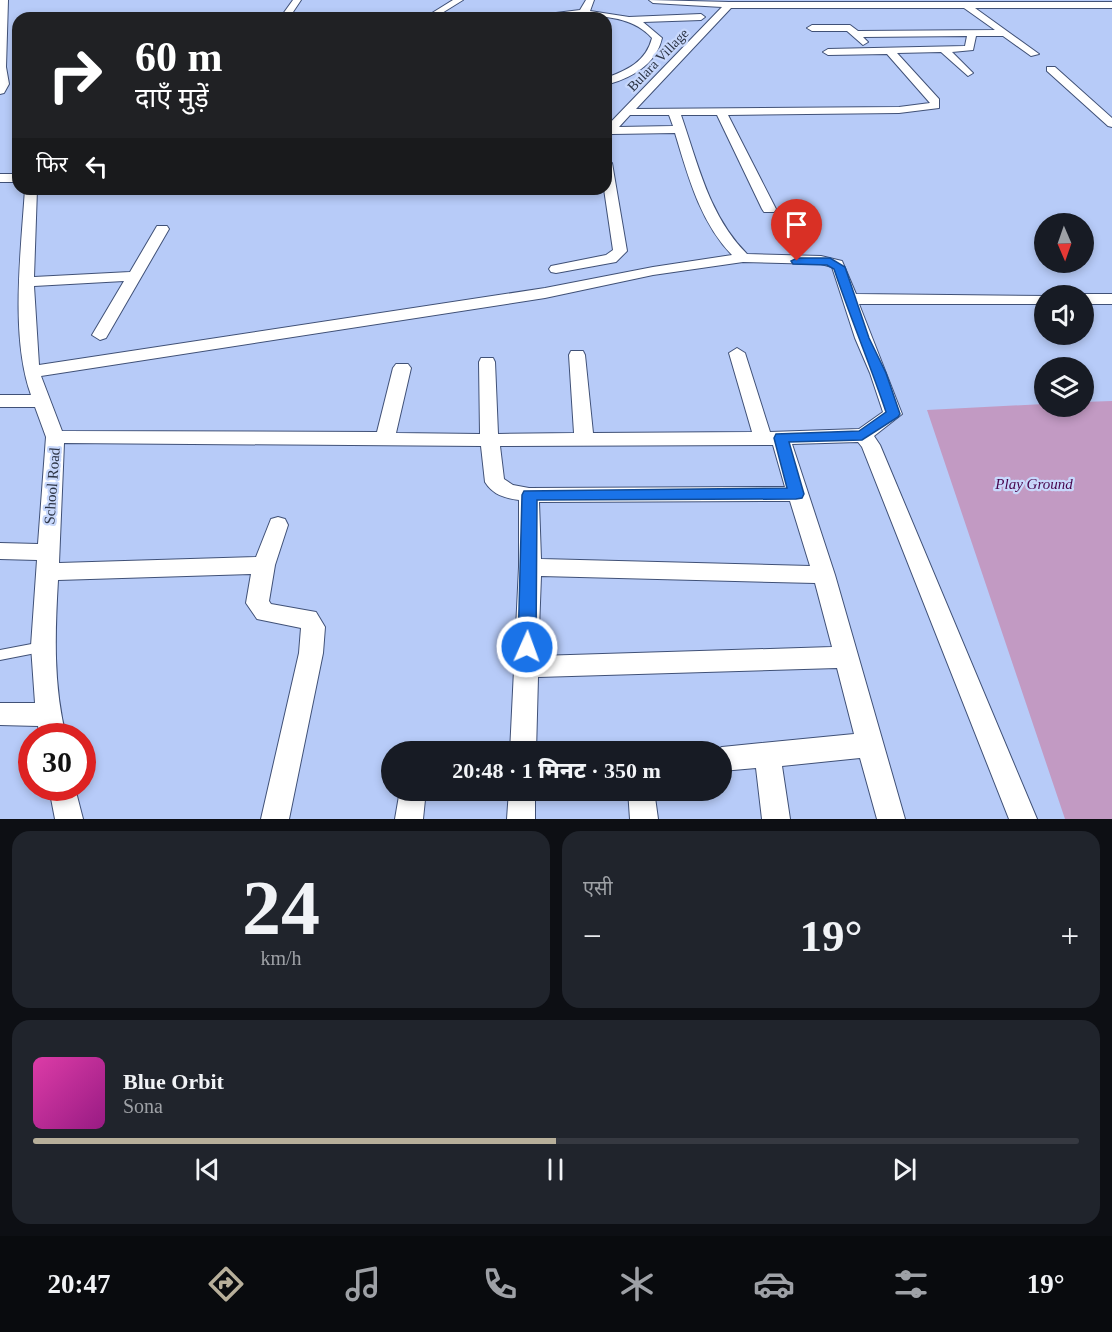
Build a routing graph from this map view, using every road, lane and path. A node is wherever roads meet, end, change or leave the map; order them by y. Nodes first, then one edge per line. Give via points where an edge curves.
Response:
1 (4, 0) edge
2 (459, 0) edge
3 (590, 0) edge
4 (653, 0) edge
5 (686, 1) edge
6 (774, 3) edge
7 (889, 3) edge
8 (1002, 3) edge
9 (729, 5) junction
10 (1112, 5) edge
11 (967, 6) junction
12 (438, 12) edge
13 (582, 12) edge
14 (612, 17) edge
15 (701, 17) dead end
16 (629, 20) junction
17 (813, 28) junction
18 (972, 33) junction
19 (1005, 33) junction
20 (857, 34) junction
21 (2, 40) edge
22 (945, 50) junction
23 (890, 51) junction
24 (870, 52) junction
25 (1034, 54) dead end
26 (835, 64) dead end
27 (1, 67) edge
28 (1051, 69) dead end
29 (968, 73) dead end
30 (612, 78) edge
31 (3, 92) edge
32 (674, 112) junction
33 (721, 112) junction
34 (622, 116) junction
35 (612, 118) edge
36 (1112, 124) edge
37 (612, 127) edge
38 (680, 129) junction
39 (612, 133) edge
40 (31, 195) edge
41 (611, 195) edge
42 (769, 209) dead end
43 (162, 229) dead end
44 (743, 258) junction
45 (556, 269) dead end
46 (135, 276) junction
47 (26, 282) junction
48 (851, 299) junction
49 (1034, 299) edge
50 (1094, 299) edge
51 (1112, 299) edge
52 (100, 335) dead end
53 (736, 353) dead end
54 (577, 355) dead end
55 (487, 362) dead end
56 (402, 368) dead end
57 (31, 372) junction
58 (41, 400) junction
59 (0, 401) edge
60 (862, 435) junction
61 (55, 438) junction
62 (772, 438) junction
63 (385, 439) junction
64 (585, 439) junction
65 (488, 441) junction
66 (796, 494) junction
67 (529, 495) junction
68 (278, 525) dead end
69 (0, 551) edge
70 (47, 562) junction
71 (264, 565) junction
72 (530, 567) junction
73 (824, 575) junction
74 (44, 646) junction
75 (0, 655) edge
76 (845, 657) junction
77 (526, 667) junction
78 (0, 714) edge
79 (38, 723) edge
80 (50, 723) edge
81 (523, 741) edge
82 (868, 745) junction
83 (767, 755) junction
84 (732, 758) edge
85 (65, 801) edge
86 (411, 801) edge
87 (522, 801) edge
88 (642, 801) edge
89 (69, 819) edge
90 (275, 819) edge
91 (409, 819) edge
92 (521, 819) edge
93 (644, 819) edge
94 (776, 819) edge
95 (891, 819) edge
96 (1023, 819) edge

1 - 21 street
2 - 12 street
3 - 13 street
4 - 5 street
5 - 9 street
6 - 9 street
6 - 17 street
7 - 11 street
7 - 17 street
8 - 10 street
8 - 11 street
9 - 34 street, Bulara Village
11 - 19 street
14 - 16 street
15 - 16 street
16 - 30 street via 657,38 656,47 643,63
17 - 20 street via 850,28
17 - 24 street
17 - 26 street
18 - 19 street
18 - 20 street
18 - 22 street via 970,48
19 - 25 street
20 - 24 street
21 - 27 street
22 - 23 street
22 - 29 street
23 - 24 street
23 - 33 street via 935,106
27 - 31 street
28 - 36 street
32 - 33 street
32 - 34 street
32 - 38 street
33 - 42 street
34 - 35 street
34 - 37 street, Bulara Village
38 - 39 street
38 - 44 street via 714,224
40 - 47 street, School Road
41 - 45 street via 620,250 611,259
43 - 46 street
44 - 48 street via 837,264
44 - 57 street via 545,293
46 - 47 street
46 - 52 street
47 - 57 street, School Road
48 - 49 street
48 - 60 street via 893,414
50 - 51 street
53 - 62 street
54 - 64 street
55 - 65 street
56 - 63 street
57 - 58 street, School Road
58 - 59 street
58 - 61 street, School Road
60 - 62 street
60 - 96 street via 871,445
61 - 63 street
61 - 70 street, School Road
62 - 64 street
62 - 66 street
63 - 65 street
64 - 65 street
65 - 67 street via 495,482 507,491
66 - 67 street
66 - 73 street
67 - 72 street
68 - 71 street
69 - 70 street
70 - 71 street
70 - 74 street, School Road
71 - 90 street via 257,603 265,612 308,619 313,627 311,653
72 - 73 street
72 - 77 street
73 - 76 street
74 - 75 lane
74 - 80 street, School Road
76 - 77 street
76 - 82 street
77 - 81 street
78 - 79 street
82 - 83 street
82 - 95 street
83 - 84 street
83 - 94 street
85 - 89 street
86 - 91 street
87 - 92 street
88 - 93 street

